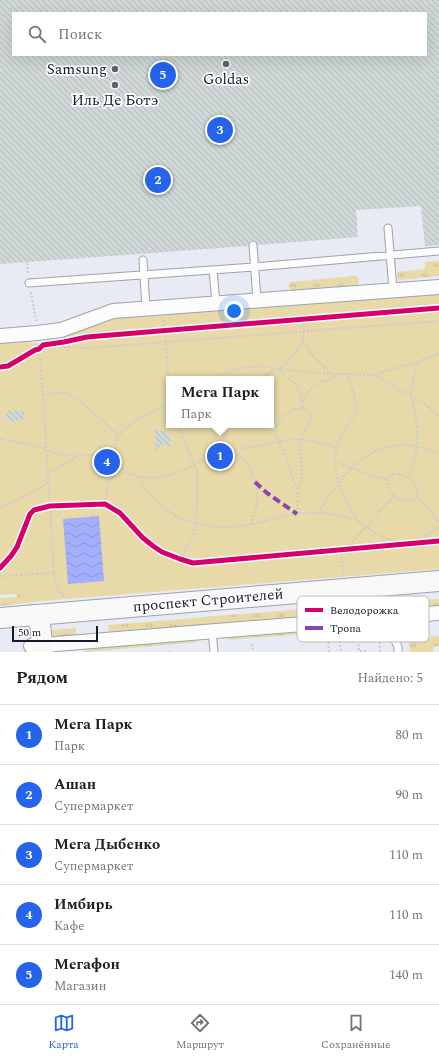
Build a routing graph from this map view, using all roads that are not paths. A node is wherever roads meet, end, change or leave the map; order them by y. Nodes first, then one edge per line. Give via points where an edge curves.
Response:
1 (388, 228) dead end
2 (252, 245) dead end
3 (439, 251) edge
4 (390, 255) junction
5 (143, 260) dead end
6 (254, 267) junction
7 (213, 270) junction
8 (144, 275) junction
9 (29, 283) road end
10 (439, 287) edge
11 (393, 290) junction
12 (257, 300) junction
13 (216, 303) junction
14 (146, 308) junction
15 (0, 336) edge
16 (439, 581) edge
17 (439, 592) edge
18 (387, 596) edge
19 (297, 603) edge
20 (439, 613) edge
21 (429, 614) edge
22 (0, 618) edge
23 (34, 621) junction
24 (297, 625) edge
25 (0, 626) edge
26 (212, 632) junction
27 (396, 642) edge
28 (37, 649) edge
29 (214, 652) edge
30 (398, 652) edge

1 - 4 lane
2 - 6 lane
3 - 4 lane
4 - 6 lane
4 - 11 lane
5 - 8 lane
6 - 7 lane
6 - 12 lane
7 - 8 lane
7 - 13 lane
8 - 9 lane
8 - 14 lane
10 - 11 street
11 - 12 street
12 - 13 street
13 - 14 street
14 - 15 street via 113,311 67,329
16 - 23 street, проспект Строителей
17 - 18 street, проспект Строителей
19 - 23 street, проспект Строителей
20 - 21 street
22 - 23 street, проспект Строителей
23 - 25 street, проспект Строителей
23 - 28 street
24 - 26 street
26 - 28 street
26 - 29 lane
27 - 30 lane

